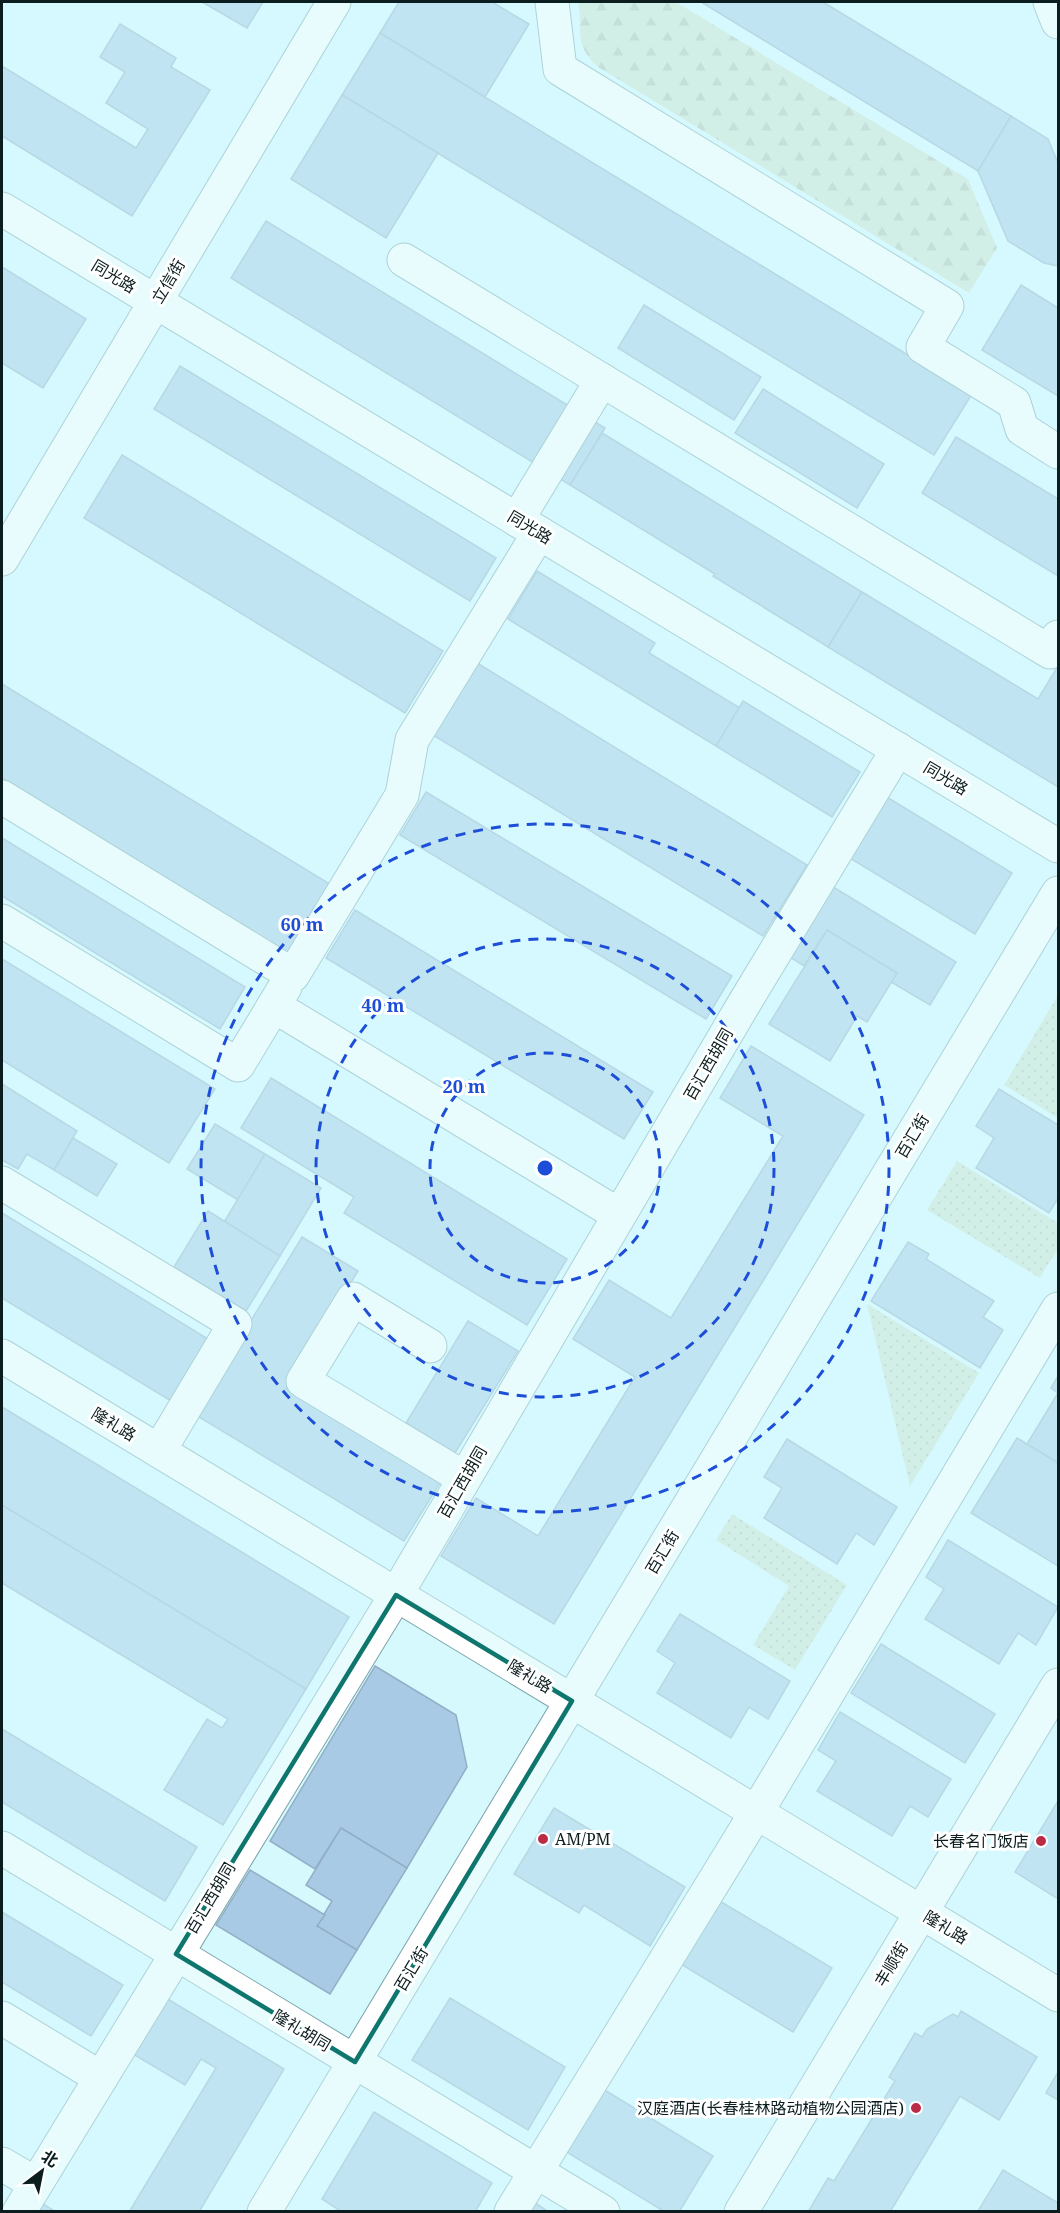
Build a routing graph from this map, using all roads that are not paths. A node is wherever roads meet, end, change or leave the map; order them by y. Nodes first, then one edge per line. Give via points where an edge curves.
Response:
1 (334, 2) edge
2 (552, 2) edge
3 (1050, 2) edge
4 (1059, 22) edge
5 (2, 208) edge
6 (404, 260) dead end
7 (156, 302) junction
8 (602, 380) junction
9 (1059, 452) edge
10 (528, 526) junction
11 (2, 559) edge
12 (1059, 638) edge
13 (898, 749) junction
14 (2, 797) edge
15 (1059, 846) edge
16 (1059, 893) edge
17 (2, 921) edge
18 (292, 975) junction
19 (274, 1006) junction
20 (2, 1183) edge
21 (619, 1215) junction
22 (1059, 1309) edge
23 (430, 1346) dead end
24 (2, 1356) edge
25 (159, 1451) junction
26 (464, 1478) junction
27 (396, 1595) junction
28 (1059, 1685) edge
29 (572, 1701) junction
30 (756, 1813) junction
31 (2, 1848) edge
32 (922, 1913) junction
33 (176, 1954) junction
34 (1059, 1995) edge
35 (2, 2018) edge
36 (355, 2061) junction
37 (100, 2078) junction
38 (2, 2164) edge
39 (536, 2171) junction
40 (36, 2184) junction
41 (19, 2211) edge
42 (264, 2211) edge
43 (511, 2211) edge
44 (603, 2211) edge
45 (741, 2211) edge

1 - 7 street, 立信街
2 - 9 street via 560,69 947,306 922,347 1014,403 1022,429
3 - 4 street
5 - 7 street, 同光路
6 - 8 street
7 - 10 street, 同光路
7 - 11 street, 立信街
8 - 10 street
8 - 12 street via 1050,652
10 - 13 street, 同光路
10 - 18 street via 412,740 402,795
13 - 15 street, 同光路
13 - 21 street, 百汇西胡同
14 - 18 street
16 - 29 street, 百汇街
17 - 19 street via 238,1065
18 - 19 street
19 - 21 street
20 - 25 street via 235,1324
21 - 26 street, 百汇西胡同
22 - 30 street
23 - 26 street via 353,1299 303,1381
24 - 25 street, 隆礼路
25 - 27 street, 隆礼路
26 - 27 street, 百汇西胡同
27 - 29 street, 隆礼路
27 - 33 street, 百汇西胡同
28 - 32 street, 丰顺街
29 - 30 street, 隆礼路
29 - 36 street, 百汇街
30 - 32 street, 隆礼路
30 - 39 street
31 - 33 street, 隆礼胡同
32 - 34 street, 隆礼路
32 - 45 street, 丰顺街
33 - 36 street, 隆礼胡同
33 - 37 street, 百汇西胡同
35 - 37 street
36 - 39 street, 隆礼胡同
36 - 42 street, 百汇街
37 - 40 street, 百汇西胡同
38 - 40 street
39 - 43 street
39 - 44 street, 隆礼胡同
40 - 41 street, 百汇西胡同

